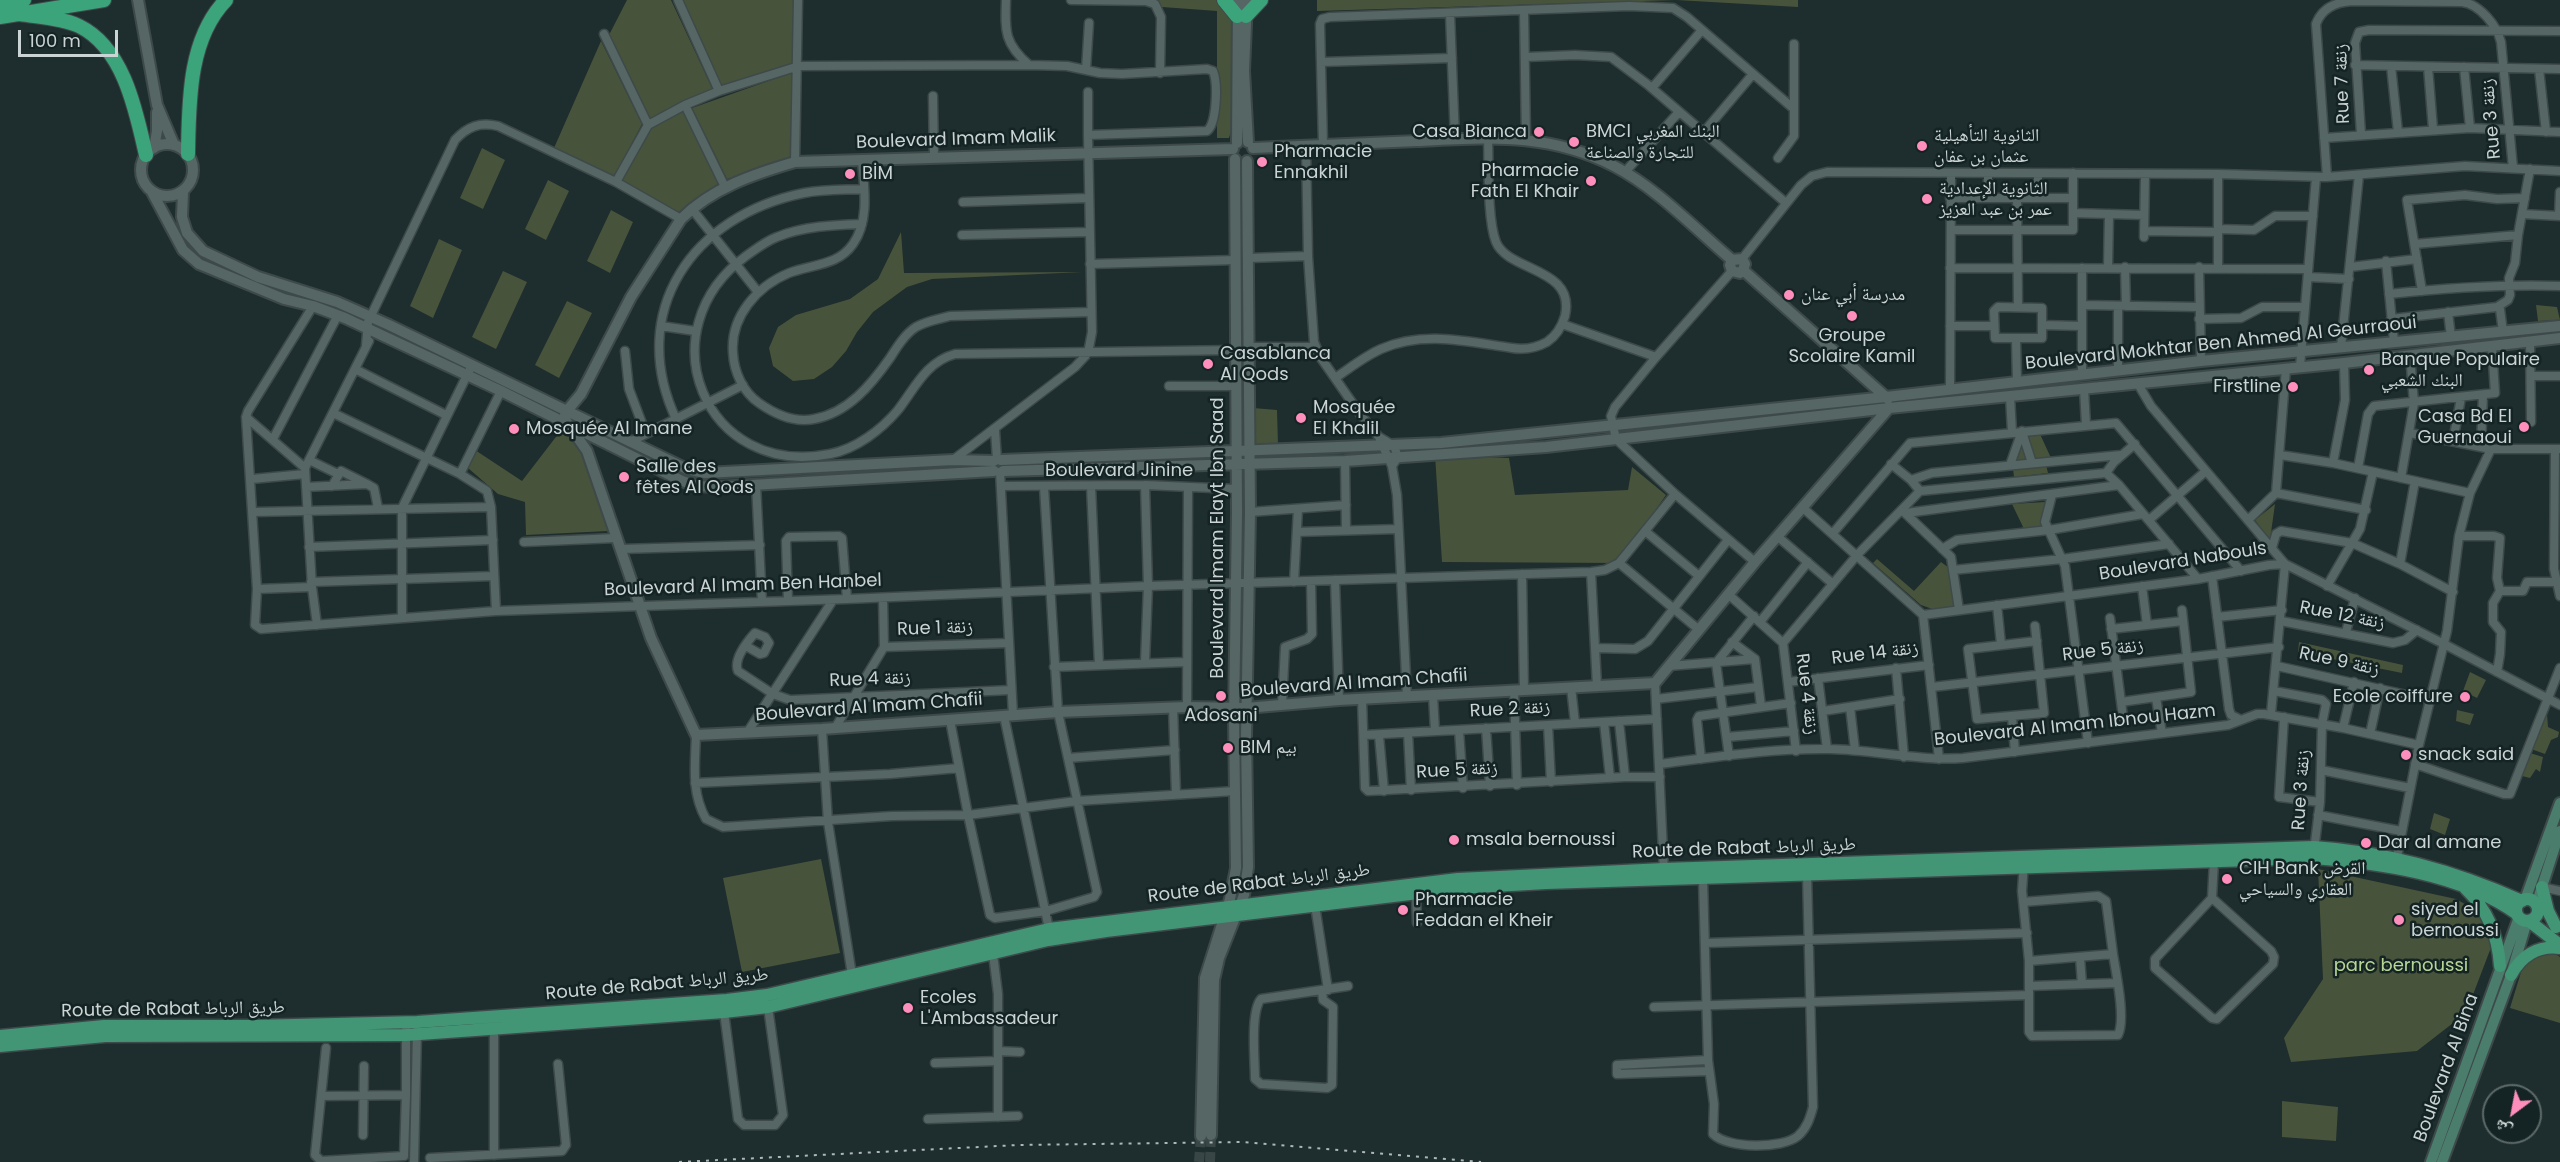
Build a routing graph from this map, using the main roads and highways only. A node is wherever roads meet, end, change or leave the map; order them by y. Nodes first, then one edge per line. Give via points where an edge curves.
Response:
1 (104, 0) edge
2 (226, 0) edge
3 (1224, 0) edge
4 (1261, 0) edge
5 (0, 4) edge
6 (22, 7) edge
7 (0, 17) edge
8 (150, 151) road end
9 (188, 154) road end
10 (2560, 803) edge
11 (2560, 831) edge
12 (2314, 853) junction
13 (2024, 862) junction
14 (2396, 863) junction
15 (1664, 874) junction
16 (2463, 886) junction
17 (2542, 887) junction
18 (1232, 910) junction
19 (2527, 911) junction
20 (2558, 929) edge
21 (2560, 946) edge
22 (2500, 966) junction
23 (2511, 975) junction
24 (411, 1028) junction
25 (0, 1036) edge
26 (0, 1046) edge
27 (2431, 1162) edge
28 (2442, 1162) edge

1 - 6 highway
2 - 9 highway via 211,18 199,44
3 - 4 highway via 1242,16
5 - 6 highway
6 - 7 highway
6 - 8 highway via 78,26 107,48
10 - 19 main road
11 - 17 main road
12 - 13 main road, Route de Rabat طريق الرباط
12 - 13 main road, Route de Rabat طريق الرباط via 2214,861
12 - 14 main road, Route de Rabat طريق الرباط
13 - 15 main road, Route de Rabat طريق الرباط
13 - 15 main road, Route de Rabat طريق الرباط via 1703,879
14 - 16 main road, Route de Rabat طريق الرباط
14 - 19 main road, Route de Rabat طريق الرباط via 2474,880
15 - 18 main road, Route de Rabat طريق الرباط via 1459,888 1315,905
15 - 18 main road, Route de Rabat طريق الرباط via 1458,879
16 - 19 main road, Route de Rabat طريق الرباط
16 - 22 main road via 2481,905 2493,928
17 - 19 main road
17 - 20 main road
18 - 24 main road, Route de Rabat طريق الرباط via 1048,928 767,995
18 - 24 main road, Route de Rabat طريق الرباط via 1048,940 768,1007 494,1029
19 - 20 main road, Route de Rabat طريق الرباط
19 - 21 main road, Route de Rabat طريق الرباط
19 - 22 main road, Boulevard Al Bina
19 - 23 main road, Boulevard Al Bina
21 - 23 main road via 2529,954
22 - 27 main road, Boulevard Al Bina
23 - 28 main road, Boulevard Al Bina
24 - 25 main road, Route de Rabat طريق الرباط via 104,1026
24 - 26 main road, Route de Rabat طريق الرباط via 105,1036

